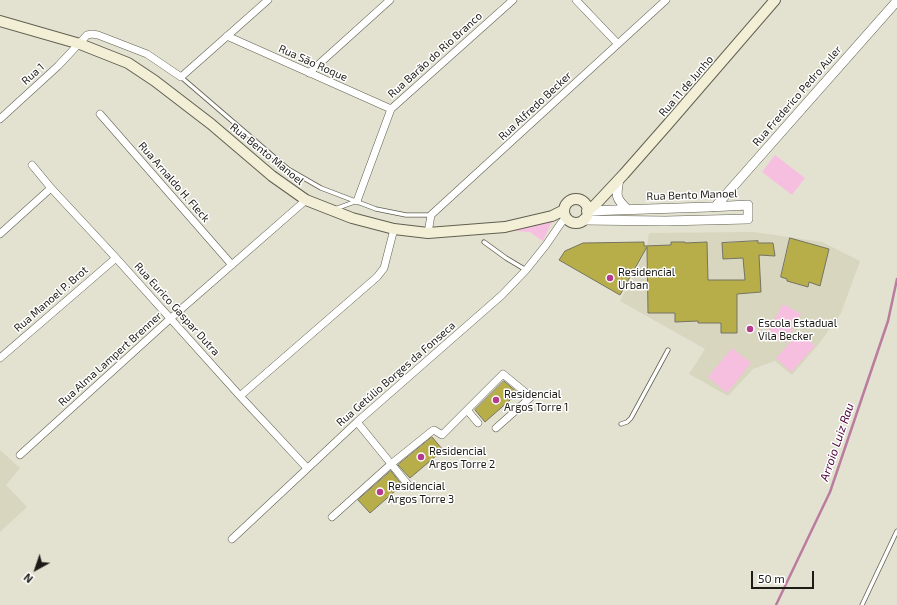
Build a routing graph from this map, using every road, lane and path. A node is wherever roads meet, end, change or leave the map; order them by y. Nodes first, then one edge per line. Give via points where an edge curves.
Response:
1 (268, 0) edge
2 (390, 0) edge
3 (513, 0) edge
4 (576, 0) edge
5 (666, 0) edge
6 (775, 0) edge
7 (897, 1) edge
8 (0, 21) edge
9 (227, 36) junction
10 (80, 44) junction
11 (618, 44) junction
12 (309, 73) junction
13 (181, 77) junction
14 (391, 109) junction
15 (100, 114) dead end
16 (0, 119) edge
17 (32, 165) dead end
18 (616, 182) junction
19 (51, 188) junction
20 (306, 200) junction
21 (357, 201) junction
22 (586, 206) junction
23 (715, 207) junction
24 (332, 210) junction
25 (628, 210) junction
26 (565, 214) junction
27 (431, 215) junction
28 (583, 220) junction
29 (394, 229) junction
30 (428, 233) junction
31 (0, 234) edge
32 (484, 242) dead end
33 (116, 258) junction
34 (232, 265) junction
35 (526, 270) junction
36 (171, 318) junction
37 (668, 350) dead end
38 (0, 358) edge
39 (240, 396) junction
40 (467, 410) junction
41 (357, 422) junction
42 (478, 423) dead end
43 (621, 424) dead end
44 (496, 428) dead end
45 (20, 455) dead end
46 (391, 464) junction
47 (306, 468) junction
48 (410, 487) dead end
49 (332, 517) dead end
50 (897, 530) edge
51 (232, 539) dead end
52 (862, 605) edge

1 - 9 street
2 - 12 street
3 - 14 street, Rua Barão do Rio Branco
4 - 11 street
5 - 11 street, Rua Alfredo Becker
6 - 18 main road, Rua 11 de Junho
7 - 23 street, Rua Frederico Pedro Auler
8 - 10 main road, Rua Bento Manoel
9 - 12 street, Rua São Roque
9 - 13 street
10 - 13 street, Rua 1 via 87,35 98,35 147,54
10 - 16 street, Rua 1
10 - 20 main road, Rua Bento Manoel via 128,63 155,81 272,176
11 - 27 street, Rua Alfredo Becker
12 - 14 street, Rua São Roque
13 - 21 lane via 288,168 321,188
14 - 21 street, Rua Barão do Rio Branco
15 - 34 street, Rua Arnaldo H. Fleck
17 - 19 street, Rua Eurico Gaspar Dutra
18 - 22 main road, Rua 11 de Junho via 595,205
18 - 25 street via 618,199
19 - 31 street
19 - 33 street, Rua Eurico Gaspar Dutra
20 - 24 main road, Rua Bento Manoel
20 - 34 street, Rua Alma Lampert Brenner
21 - 24 lane
21 - 27 lane via 376,209 406,215
22 - 25 street, Rua Bento Manoel
22 - 26 main road via 578,199 570,201 565,206
22 - 28 main road
23 - 25 street, Rua Bento Manoel
23 - 28 street, Rua Bento Manoel via 748,205 748,219
24 - 29 main road, Rua Bento Manoel
26 - 28 main road via 572,222
26 - 30 main road, Rua Bento Manoel via 505,228
26 - 35 street, Rua Getúlio Borges da Fonseca via 546,245
27 - 30 street
29 - 30 main road, Rua Bento Manoel
29 - 39 street via 384,268 377,277
32 - 35 lane
33 - 36 street, Rua Eurico Gaspar Dutra
33 - 38 street, Rua Manoel P. Brot
34 - 36 street, Rua Alma Lampert Brenner
35 - 41 street, Rua Getúlio Borges da Fonseca via 502,295
36 - 39 street, Rua Eurico Gaspar Dutra
36 - 45 street, Rua Alma Lampert Brenner
37 - 43 lane via 631,418
39 - 47 street, Rua Eurico Gaspar Dutra
40 - 42 street
40 - 44 street via 503,374 531,397
40 - 46 street via 442,435 432,431
41 - 46 street
41 - 47 street, Rua Getúlio Borges da Fonseca
46 - 48 street
46 - 49 street
47 - 51 street, Rua Getúlio Borges da Fonseca
50 - 52 lane

